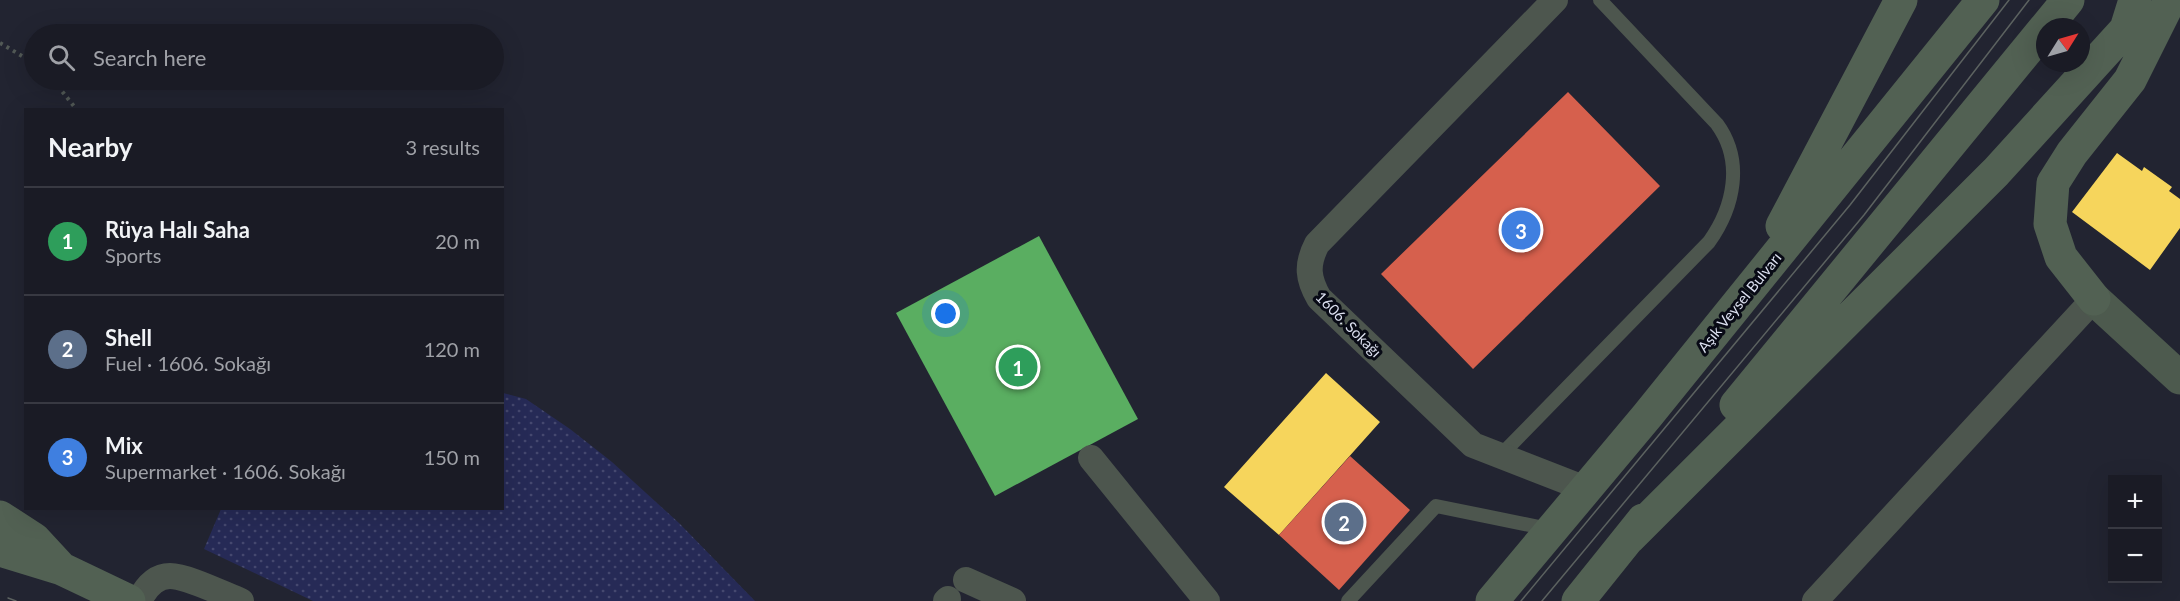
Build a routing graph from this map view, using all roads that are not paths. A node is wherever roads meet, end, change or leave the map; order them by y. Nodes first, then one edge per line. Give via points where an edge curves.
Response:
1 (1555, 0) edge
2 (1600, 0) edge
3 (1902, 0) edge
4 (1983, 0) edge
5 (2068, 0) edge
6 (2135, 0) edge
7 (2170, 0) edge
8 (2053, 18) edge
9 (2180, 18) edge
10 (2036, 39) edge
11 (2130, 80) junction
12 (1748, 291) junction
13 (2094, 298) junction
14 (2180, 378) edge
15 (1501, 455) junction
16 (1091, 458) dead end
17 (1586, 489) junction
18 (0, 517) edge
19 (1551, 530) junction
20 (1629, 538) junction
21 (0, 550) edge
22 (62, 569) junction
23 (966, 580) dead end
24 (129, 601) edge
25 (139, 601) edge
26 (241, 601) edge
27 (1013, 601) edge
28 (1207, 601) edge
29 (1348, 601) edge
30 (1492, 601) edge
31 (1578, 601) edge
32 (1815, 601) edge

1 - 15 street, 1606. Sokağı via 1317,244 1308,271 1319,298 1473,445
2 - 15 lane via 1726,136 1733,168 1730,200 1726,215 1709,242
3 - 12 main road
4 - 12 main road, Aşık Veysel Bulvarı
5 - 8 main road
6 - 20 main road via 2126,29 1996,172
7 - 11 main road
9 - 11 street
10 - 20 main road
11 - 13 main road via 2053,183 2050,224 2061,257
12 - 17 main road, Aşık Veysel Bulvarı
13 - 14 main road
13 - 32 street
15 - 17 street, 1606. Sokağı
16 - 28 street
17 - 19 main road, Aşık Veysel Bulvarı
18 - 22 main road via 34,539
19 - 29 lane via 1436,506
19 - 30 main road, Aşık Veysel Bulvarı
20 - 31 main road
21 - 22 main road
22 - 24 main road
23 - 27 street
25 - 26 street via 153,582 169,576

